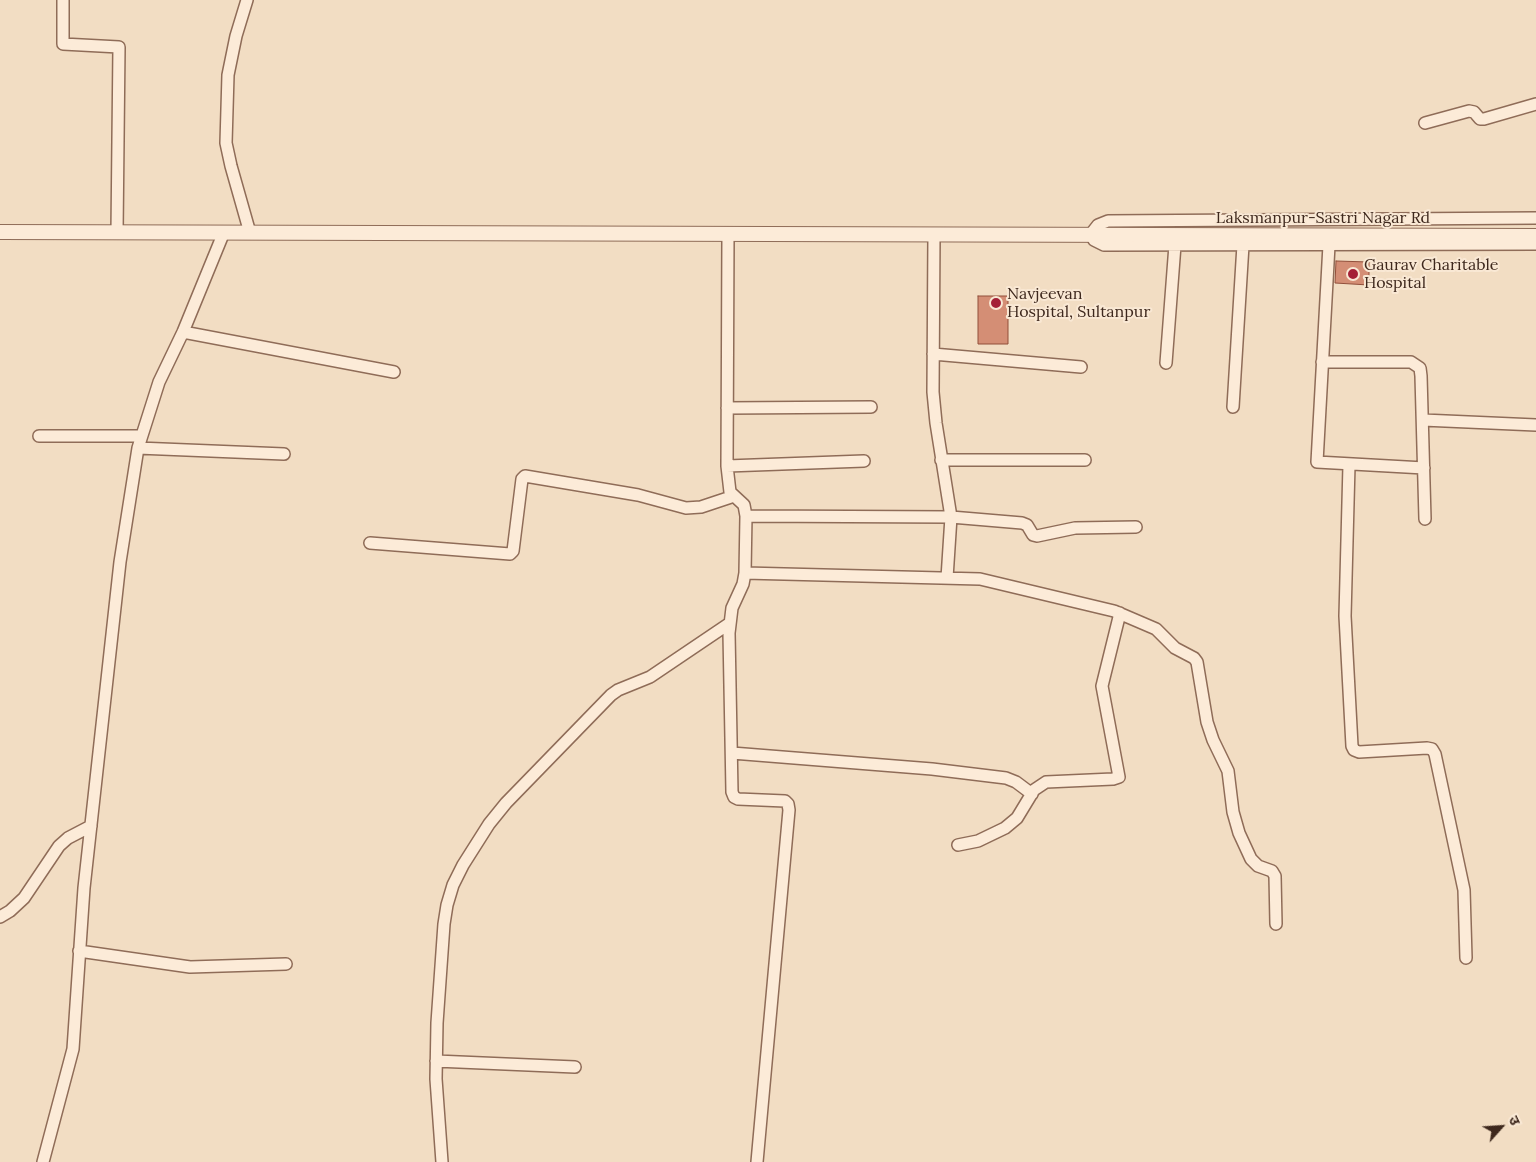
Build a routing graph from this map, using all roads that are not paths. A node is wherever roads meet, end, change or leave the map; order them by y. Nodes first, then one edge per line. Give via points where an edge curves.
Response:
1 (63, 0) edge
2 (247, 0) edge
3 (1536, 104) edge
4 (1425, 123) dead end
5 (1536, 218) edge
6 (0, 232) edge
7 (117, 232) junction
8 (224, 232) junction
9 (250, 233) junction
10 (728, 234) junction
11 (934, 234) junction
12 (1091, 234) junction
13 (1536, 236) edge
14 (1536, 244) edge
15 (1175, 245) junction
16 (1243, 245) junction
17 (1329, 245) junction
18 (183, 332) junction
19 (933, 354) junction
20 (1166, 362) dead end
21 (1322, 362) junction
22 (1081, 367) dead end
23 (394, 372) dead end
24 (871, 407) dead end
25 (727, 408) junction
26 (1233, 408) dead end
27 (1423, 420) junction
28 (1536, 425) edge
29 (39, 436) dead end
30 (141, 436) junction
31 (138, 448) junction
32 (284, 454) dead end
33 (864, 460) dead end
34 (941, 460) junction
35 (1085, 460) dead end
36 (1349, 465) junction
37 (727, 466) junction
38 (1424, 468) junction
39 (734, 496) junction
40 (746, 516) junction
41 (951, 517) junction
42 (1425, 519) dead end
43 (1136, 527) dead end
44 (370, 543) dead end
45 (745, 573) junction
46 (947, 578) junction
47 (1120, 613) junction
48 (730, 623) junction
49 (732, 753) junction
50 (1032, 794) junction
51 (91, 826) junction
52 (958, 845) dead end
53 (0, 917) edge
54 (1276, 924) dead end
55 (79, 952) junction
56 (1466, 958) dead end
57 (286, 964) dead end
58 (436, 1061) junction
59 (575, 1067) dead end
60 (43, 1162) edge
61 (442, 1162) edge
62 (757, 1162) edge

1 - 7 street via 63,44 119,47
2 - 9 street via 228,75 226,143
3 - 4 street via 1484,119 1469,110
5 - 12 street via 1108,221 1098,225
6 - 7 street, Laksmanpur-Sastri Nagar Rd
7 - 8 street, Laksmanpur-Sastri Nagar Rd
8 - 9 street, Laksmanpur-Sastri Nagar Rd
8 - 18 street
9 - 10 street, Laksmanpur-Sastri Nagar Rd
10 - 11 street, Laksmanpur-Sastri Nagar Rd
10 - 25 street
11 - 12 street, Laksmanpur-Sastri Nagar Rd
11 - 19 street
12 - 13 street, Laksmanpur-Sastri Nagar Rd
12 - 15 street via 1094,240 1104,245
14 - 17 street
15 - 16 street
15 - 20 street
16 - 17 street
16 - 26 street
17 - 21 street
18 - 23 street
18 - 30 street via 159,382
19 - 22 street
19 - 34 street via 933,392
21 - 27 street via 1411,362 1417,365 1421,376
21 - 36 street via 1316,462
24 - 25 street
25 - 37 street
27 - 28 street
27 - 38 street
29 - 30 street
30 - 31 street
31 - 32 street
31 - 51 street via 120,562
33 - 37 street
34 - 35 street
34 - 41 street
36 - 38 street
36 - 56 street via 1345,616 1352,746 1359,752 1427,748 1435,754 1464,890
37 - 39 street via 729,487
38 - 42 street
39 - 40 street via 744,505
39 - 44 street via 701,507 686,508 638,495 524,476 510,554
40 - 41 street
40 - 45 street
41 - 43 street via 1022,522 1037,536 1076,528
41 - 46 street
45 - 46 street
45 - 48 street
46 - 47 street via 992,581
47 - 50 street via 1102,686 1119,777 1046,782
47 - 54 street via 1156,629 1175,648 1197,662 1210,731 1228,772 1239,834 1251,859 1275,876
48 - 49 street
48 - 58 street via 650,676 611,694 488,824 463,865 447,905
49 - 50 street via 1006,778
49 - 62 street via 734,797 785,801 789,810
50 - 52 street via 1017,818 1005,828 978,841
51 - 53 street via 59,846 34,886
51 - 55 street
55 - 57 street via 190,967
55 - 60 street via 72,1049
58 - 59 street
58 - 61 street

